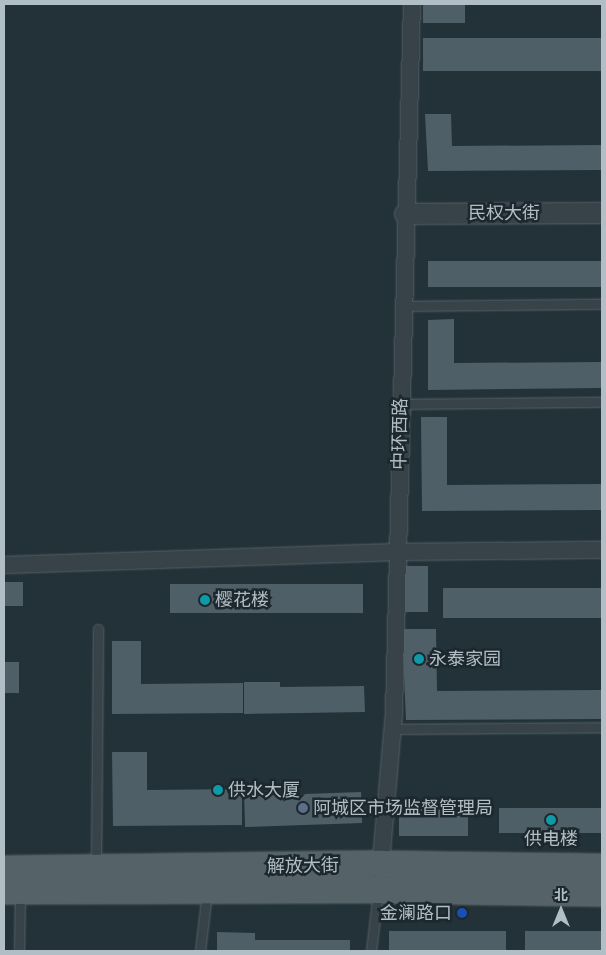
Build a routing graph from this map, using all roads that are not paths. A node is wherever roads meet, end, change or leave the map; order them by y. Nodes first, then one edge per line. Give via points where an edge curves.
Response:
1 (412, 4) edge
2 (602, 212) edge
3 (405, 214) junction
4 (602, 304) edge
5 (403, 306) junction
6 (602, 402) edge
7 (401, 404) junction
8 (602, 550) edge
9 (398, 552) junction
10 (4, 565) edge
11 (98, 629) dead end
12 (602, 727) edge
13 (393, 729) junction
14 (381, 864) junction
15 (602, 867) edge
16 (4, 869) edge
17 (96, 869) junction
18 (207, 890) junction
19 (378, 890) junction
20 (12, 891) edge
21 (602, 893) edge
22 (19, 951) edge
23 (200, 951) edge
24 (370, 951) edge

1 - 3 street, 中环西路
2 - 3 street, 民权大街
3 - 5 street, 中环西路
4 - 5 lane
5 - 7 street, 中环西路
6 - 7 lane
7 - 9 street, 中环西路
8 - 9 street
9 - 10 street
9 - 13 street, 中环西路
11 - 17 lane
12 - 13 lane
13 - 14 street, 中环西路
14 - 15 main road, 解放大街
14 - 17 main road, 解放大街
14 - 19 street, 中环西路
16 - 17 main road, 解放大街
18 - 19 main road, 解放大街
18 - 20 main road, 解放大街
18 - 23 lane
19 - 21 main road, 解放大街
19 - 24 lane
20 - 22 lane

